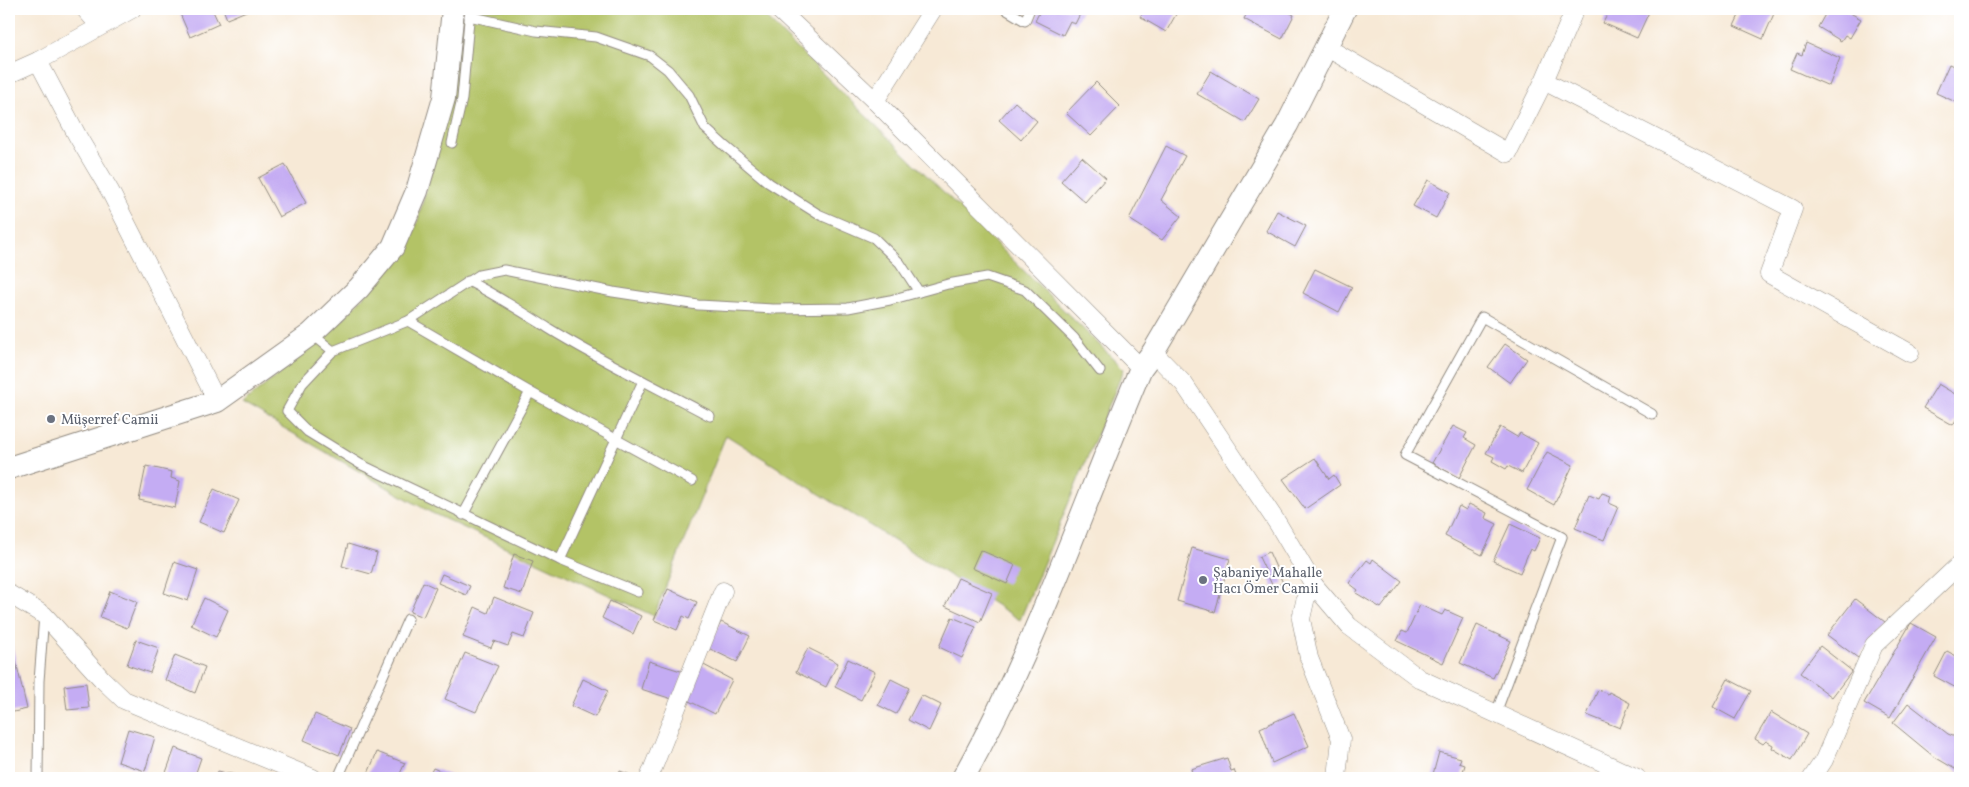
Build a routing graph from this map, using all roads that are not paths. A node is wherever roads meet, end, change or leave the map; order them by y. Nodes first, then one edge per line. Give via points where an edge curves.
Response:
1 (84, 9) edge
2 (132, 9) edge
3 (778, 9) edge
4 (933, 9) edge
5 (1005, 9) edge
6 (1030, 9) edge
7 (1345, 9) edge
8 (1575, 9) edge
9 (464, 11) edge
10 (100, 26) junction
11 (1326, 47) junction
12 (38, 62) junction
13 (9, 74) edge
14 (1544, 80) junction
15 (875, 101) junction
16 (452, 143) dead end
17 (468, 281) junction
18 (919, 292) junction
19 (408, 320) junction
20 (311, 334) junction
21 (333, 351) junction
22 (1910, 354) dead end
23 (1147, 360) junction
24 (1100, 371) dead end
25 (643, 381) junction
26 (530, 392) junction
27 (217, 401) junction
28 (1652, 414) dead end
29 (710, 416) dead end
30 (616, 440) junction
31 (9, 468) edge
32 (692, 481) dead end
33 (463, 515) junction
34 (560, 560) junction
35 (1960, 564) edge
36 (1314, 585) junction
37 (723, 591) dead end
38 (638, 592) dead end
39 (9, 594) edge
40 (44, 615) junction
41 (408, 619) dead end
42 (1496, 713) junction
43 (38, 778) edge
44 (313, 778) edge
45 (338, 778) edge
46 (648, 778) edge
47 (963, 778) edge
48 (1337, 778) edge
49 (1637, 778) edge
50 (1812, 778) edge

1 - 10 street
2 - 10 street
3 - 15 street
4 - 15 street
5 - 6 lane via 1024,21
7 - 11 street
8 - 14 street
9 - 16 lane via 462,99
9 - 18 lane via 536,30 596,37 650,56 684,89 706,128 726,147 818,214 874,238 900,263
9 - 20 street via 444,98 417,190 393,247 359,288
10 - 12 street
11 - 14 street via 1508,154
11 - 23 street via 1287,125
12 - 13 street
12 - 27 street via 110,191
14 - 22 street via 1793,209 1769,274
15 - 23 street
17 - 18 lane via 479,275 504,270 613,292 688,303 773,310 848,308
17 - 19 lane
17 - 25 lane
18 - 24 lane via 987,278 1024,290 1074,338
19 - 21 lane
19 - 26 lane
20 - 21 lane
20 - 27 street
21 - 33 lane via 302,384 287,411 308,432 360,464
23 - 36 street via 1184,384 1278,524
23 - 47 street via 1049,599 988,734
25 - 29 lane
25 - 30 lane
26 - 30 lane
26 - 33 lane
27 - 31 street
28 - 42 lane via 1482,317 1405,455 1562,537
30 - 32 lane
30 - 34 lane
33 - 34 lane
34 - 38 lane
35 - 50 street via 1874,645 1824,760
36 - 42 street via 1349,626 1420,679
36 - 48 street via 1306,598 1301,619 1309,658 1342,739
37 - 46 street
39 - 40 street
40 - 43 lane via 39,681
40 - 44 street via 124,700
41 - 45 lane
42 - 49 street

